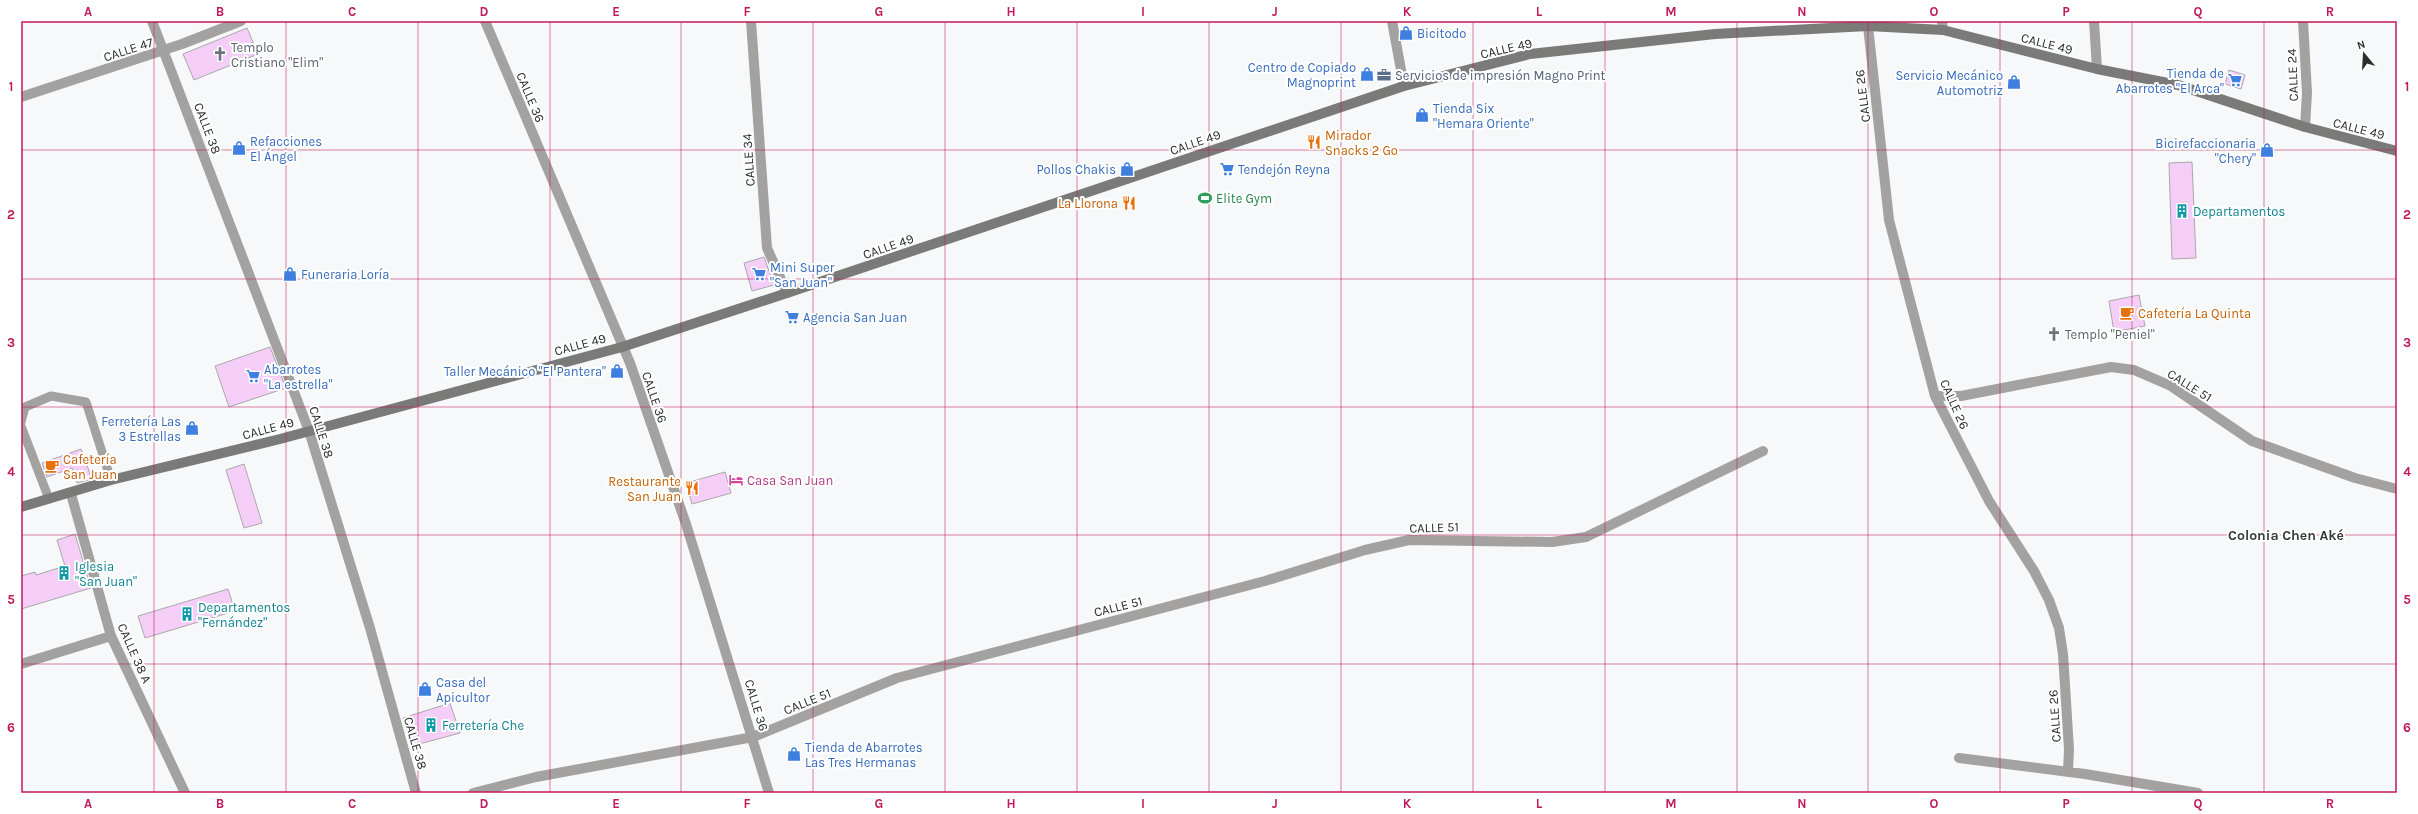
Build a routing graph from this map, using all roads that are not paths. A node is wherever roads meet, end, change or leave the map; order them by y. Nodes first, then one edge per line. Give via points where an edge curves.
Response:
1 (152, 21) edge
2 (241, 21) edge
3 (485, 21) edge
4 (751, 21) edge
5 (1392, 21) edge
6 (2094, 21) edge
7 (2303, 21) edge
8 (1942, 25) edge
9 (1868, 26) junction
10 (164, 51) junction
11 (2097, 69) junction
12 (1404, 86) junction
13 (21, 96) edge
14 (2305, 127) junction
15 (2397, 151) edge
16 (787, 293) junction
17 (622, 347) junction
18 (1935, 396) junction
19 (21, 422) edge
20 (21, 426) edge
21 (309, 431) junction
22 (1763, 451) dead end
23 (112, 480) junction
24 (2397, 489) edge
25 (71, 494) junction
26 (49, 499) junction
27 (21, 507) edge
28 (111, 636) junction
29 (21, 664) edge
30 (753, 736) junction
31 (1959, 758) dead end
32 (2068, 772) junction
33 (185, 793) edge
34 (416, 793) edge
35 (473, 793) edge
36 (770, 793) edge
37 (2198, 793) edge

1 - 10 street, CALLE 38
2 - 10 street, CALLE 47
3 - 17 street, CALLE 36
4 - 16 street, CALLE 34 via 767,248
5 - 12 street
6 - 11 street
7 - 14 street, CALLE 24 via 2307,93
8 - 9 street, CALLE 49
8 - 11 street, CALLE 49
9 - 12 street, CALLE 49 via 1715,34 1530,54
9 - 18 street, CALLE 26 via 1889,220
10 - 13 street, CALLE 47
10 - 21 street, CALLE 38
11 - 14 street, CALLE 49 via 2178,85
12 - 16 street, CALLE 49
14 - 15 street, CALLE 49
16 - 17 street, CALLE 49
17 - 21 street, CALLE 49
17 - 30 street, CALLE 36 via 630,363 686,524
18 - 24 street, CALLE 51 via 1962,396 2111,367 2134,370 2171,386 2252,442 2355,478
18 - 32 street, CALLE 26 via 1989,501 2034,571 2049,600 2059,628 2069,749
19 - 23 lane via 25,407 51,396 86,402
20 - 26 lane
21 - 23 street, CALLE 49
21 - 34 street, CALLE 38 via 370,628
22 - 30 street, CALLE 51 via 1586,537 1552,542 1409,540 1365,550 1265,581 896,678
23 - 25 street, CALLE 49
25 - 26 street, CALLE 49
25 - 28 street, CALLE 38 A
26 - 27 street, CALLE 49
28 - 29 street
28 - 33 street, CALLE 38 A
30 - 35 street, CALLE 51 via 536,777
30 - 36 street, CALLE 36
31 - 32 street
32 - 37 street

